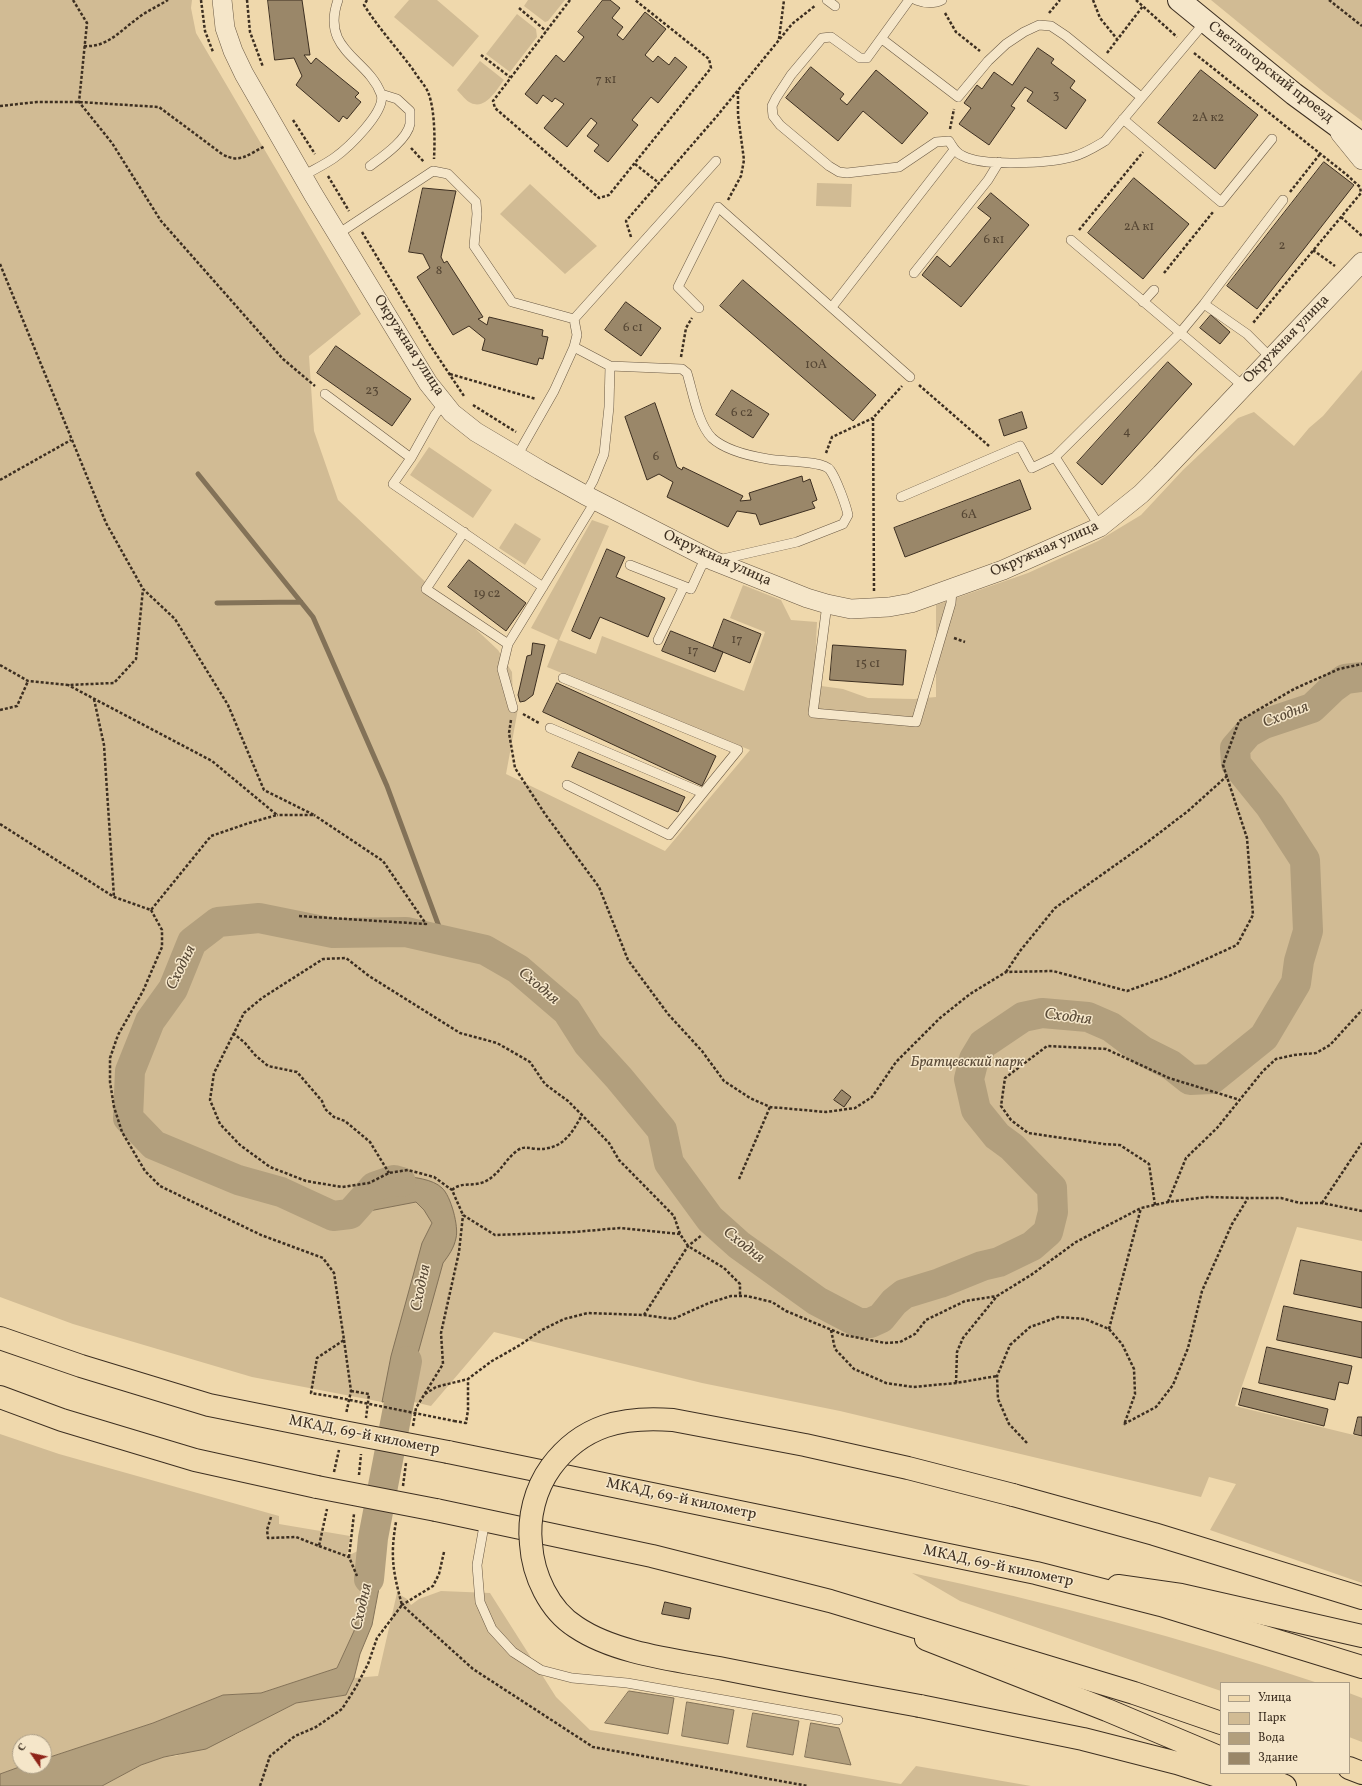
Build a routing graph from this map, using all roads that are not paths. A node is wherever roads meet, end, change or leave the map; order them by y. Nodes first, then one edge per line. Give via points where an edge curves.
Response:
1 (222, 0) edge
2 (338, 0) edge
3 (827, 0) edge
4 (909, 0) edge
5 (916, 0) edge
6 (1179, 0) edge
7 (940, 1) edge
8 (835, 6) dead end
9 (1205, 22) junction
10 (882, 39) junction
11 (381, 94) junction
12 (1141, 97) junction
13 (1122, 119) junction
14 (1333, 124) junction
15 (1272, 138) dead end
16 (1362, 144) edge
17 (954, 150) junction
18 (1362, 160) edge
19 (716, 161) dead end
20 (999, 162) junction
21 (370, 166) dead end
22 (302, 176) junction
23 (1283, 200) road end
24 (338, 234) junction
25 (1071, 240) road end
26 (1362, 262) edge
27 (914, 273) dead end
28 (1154, 290) dead end
29 (1143, 302) junction
30 (1204, 304) junction
31 (832, 307) junction
32 (699, 308) dead end
33 (574, 319) junction
34 (1180, 333) junction
35 (574, 347) junction
36 (1271, 358) junction
37 (610, 366) junction
38 (910, 377) road end
39 (1243, 386) junction
40 (325, 394) road end
41 (444, 403) junction
42 (517, 456) junction
43 (1055, 457) junction
44 (411, 458) junction
45 (901, 497) dead end
46 (590, 498) junction
47 (1100, 527) junction
48 (464, 532) junction
49 (714, 561) junction
50 (630, 565) dead end
51 (684, 586) junction
52 (543, 587) junction
53 (952, 590) junction
54 (827, 604) junction
55 (658, 640) dead end
56 (508, 644) junction
57 (563, 678) dead end
58 (513, 708) road end
59 (550, 728) road end
60 (567, 785) dead end
61 (703, 793) junction
62 (0, 1338) edge
63 (0, 1397) edge
64 (485, 1520) junction
65 (1036, 1573) junction
66 (1362, 1598) edge
67 (830, 1601) junction
68 (1362, 1636) edge
69 (1362, 1666) edge
70 (838, 1720) dead end
71 (1220, 1723) edge
72 (1220, 1758) edge
73 (1350, 1768) edge
74 (1362, 1773) edge
75 (1257, 1774) edge
76 (1249, 1786) edge
77 (1285, 1786) edge

1 - 22 street, Окружная улица via 225,28 233,51
2 - 11 lane via 333,27 348,55 374,81
3 - 8 lane
4 - 10 lane
5 - 7 lane via 924,3
6 - 9 main road, Светлогорский проезд
9 - 12 lane
9 - 14 main road, Светлогорский проезд
10 - 12 lane via 958,97 1006,44 1039,25 1052,26
10 - 17 lane via 867,58 860,58 831,37 822,38 778,94 772,106 773,116 780,125 839,172 899,167 936,142 949,141
11 - 21 lane via 396,99 410,111 410,125 402,138
11 - 22 lane via 380,108 350,145
12 - 13 lane
13 - 15 lane via 1221,202
13 - 20 lane via 1105,141 1073,157 1029,162
14 - 16 main road, Светлогорский проезд
14 - 18 street
17 - 20 lane via 964,157
17 - 31 lane
19 - 33 lane
20 - 27 lane via 988,180
22 - 24 street, Окружная улица
23 - 30 lane
24 - 33 lane via 432,171 448,174 476,202 474,246 512,302
24 - 41 street, Окружная улица via 428,383
25 - 29 lane
26 - 36 street, Окружная улица
28 - 29 lane
29 - 34 lane
30 - 34 lane
30 - 36 lane via 1247,334
31 - 32 lane via 718,207 678,288
31 - 38 lane
33 - 35 lane via 577,335
34 - 39 lane
34 - 43 lane
35 - 37 lane via 588,360
35 - 42 lane via 548,402
36 - 39 street, Окружная улица
37 - 46 lane via 604,454 593,481
37 - 49 lane via 682,369 687,373 702,422 712,437 726,448 768,459 822,464 830,469 848,515 843,524 797,542
39 - 47 street, Окружная улица via 1141,494
40 - 44 lane
41 - 42 street, Окружная улица via 452,413 476,432
41 - 44 lane
42 - 46 street, Окружная улица
43 - 45 lane via 1032,468 1020,446
43 - 47 lane
44 - 48 lane via 393,484
46 - 49 street, Окружная улица
46 - 52 lane
47 - 53 street, Окружная улица
48 - 52 lane
48 - 56 lane via 426,589
49 - 51 lane via 702,565 692,589
49 - 54 street, Окружная улица
50 - 51 lane
51 - 55 lane
52 - 56 lane
53 - 54 street, Окружная улица via 889,607 851,609
53 - 54 lane via 951,603 916,722 813,713
56 - 58 lane via 502,669
57 - 61 lane via 738,750
59 - 61 lane
60 - 61 lane via 669,835
62 - 65 main road, МКАД, 69-й километр, bridge via 209,1405 334,1437 448,1452
63 - 64 main road, bridge via 62,1420 195,1460 325,1481
64 - 67 main road via 652,1556
64 - 70 lane via 477,1566 480,1602 492,1629 513,1652 541,1670 572,1678 628,1683
65 - 68 main road via 1181,1596
65 - 69 main road, МКАД, 69-й километр via 1161,1605
66 - 76 main road, bridge via 1013,1494 805,1444 673,1420 654,1418 620,1422 588,1433 561,1455 541,1484 531,1518 530,1535 535,1570 550,1601 561,1615 585,1633 622,1648 670,1659 1083,1739 1177,1763
67 - 71 main road via 1134,1693
67 - 72 main road via 1107,1710
73 - 74 main road
75 - 77 main road

